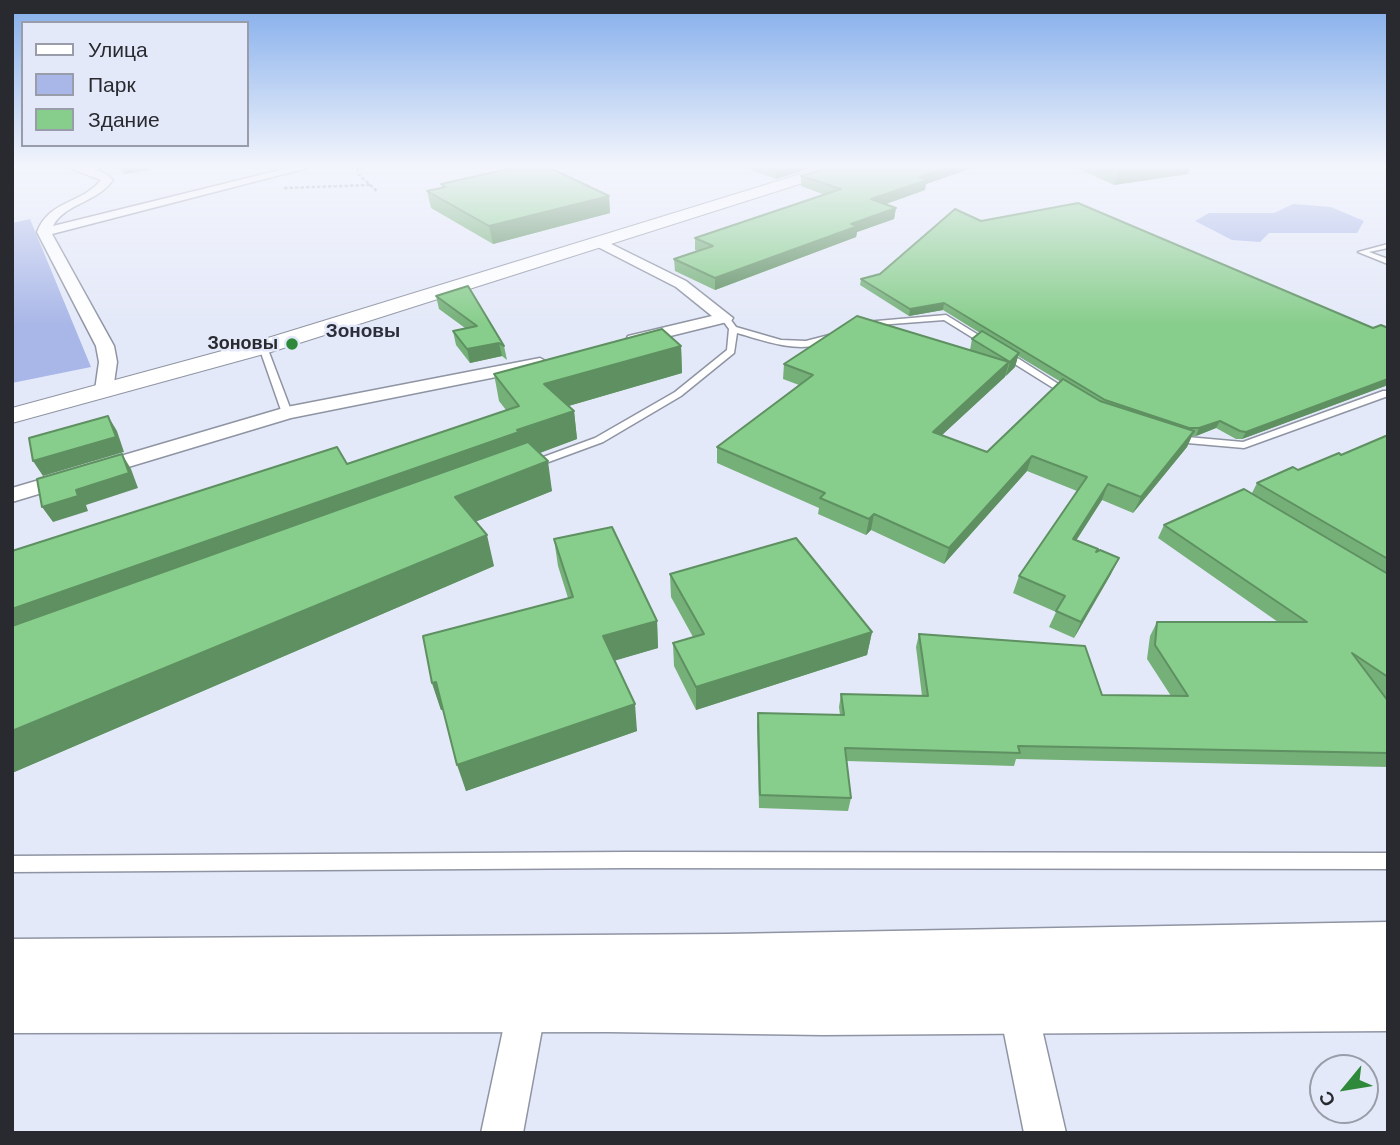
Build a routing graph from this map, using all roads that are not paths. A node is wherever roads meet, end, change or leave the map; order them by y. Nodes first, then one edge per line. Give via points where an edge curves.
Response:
1 (51, 218) edge
2 (98, 218) edge
3 (674, 218) edge
4 (44, 232) junction
5 (599, 242) junction
6 (1388, 246) edge
7 (1388, 262) edge
8 (729, 323) junction
9 (853, 325) edge
10 (841, 331) edge
11 (617, 344) edge
12 (263, 346) junction
13 (563, 357) edge
14 (104, 390) junction
15 (1386, 393) edge
16 (1075, 398) edge
17 (287, 413) junction
18 (12, 416) edge
19 (1160, 433) edge
20 (519, 470) edge
21 (12, 495) edge
22 (1388, 861) edge
23 (12, 864) edge
24 (1388, 951) edge
25 (12, 968) edge
26 (1388, 1001) edge
27 (528, 1002) junction
28 (1017, 1002) junction
29 (12, 1003) edge
30 (502, 1133) edge
31 (1045, 1133) edge

1 - 4 street
2 - 4 street
3 - 5 street
4 - 14 street via 105,346
5 - 8 street via 681,284
5 - 12 street
6 - 7 lane via 1362,252
8 - 10 lane via 775,341 817,344
8 - 11 street
8 - 20 lane via 731,351 678,394 599,440
9 - 16 lane via 946,317
12 - 14 street
12 - 17 lane
13 - 17 street
14 - 18 street
15 - 19 lane via 1244,445 1184,441
17 - 21 street
22 - 23 lane
24 - 25 highway via 727,963
26 - 28 highway
27 - 28 highway
27 - 29 highway
27 - 30 street
28 - 31 street

